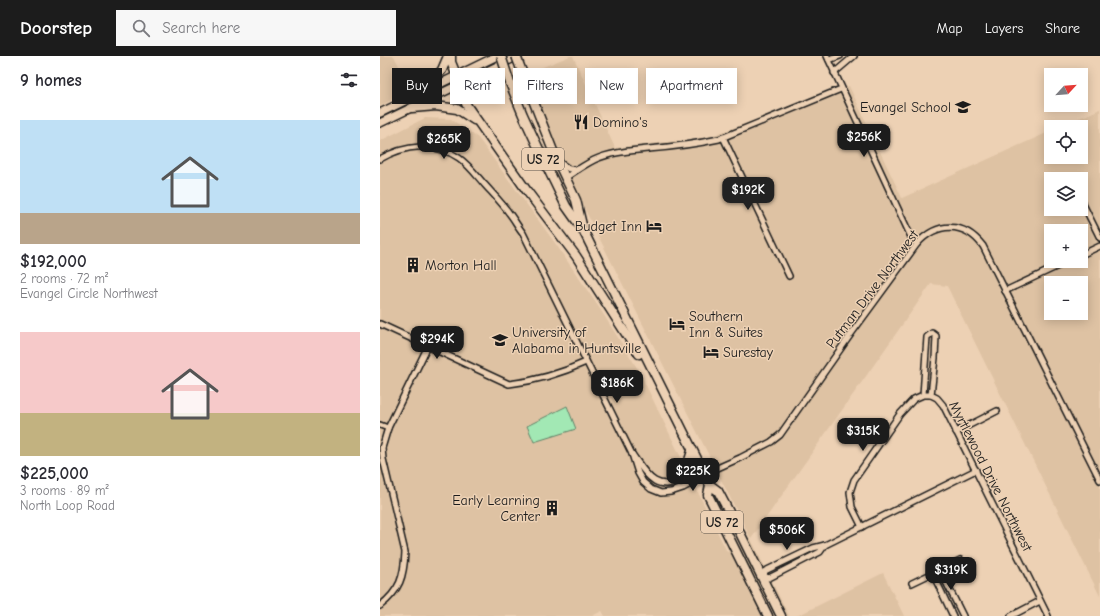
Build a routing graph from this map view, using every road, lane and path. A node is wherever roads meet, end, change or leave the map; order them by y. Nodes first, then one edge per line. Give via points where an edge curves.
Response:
1 (450, 56) edge
2 (497, 56) edge
3 (501, 56) edge
4 (517, 56) edge
5 (840, 56) edge
6 (854, 56) edge
7 (828, 58) edge
8 (453, 68) edge
9 (471, 68) edge
10 (493, 68) edge
11 (442, 70) edge
12 (834, 73) junction
13 (450, 89) edge
14 (841, 89) junction
15 (399, 104) edge
16 (466, 104) edge
17 (412, 108) junction
18 (380, 113) edge
19 (478, 122) junction
20 (526, 122) junction
21 (380, 123) edge
22 (723, 137) junction
23 (380, 159) edge
24 (556, 160) junction
25 (578, 169) junction
26 (565, 178) junction
27 (1088, 214) edge
28 (583, 230) junction
29 (1100, 238) edge
30 (917, 244) junction
31 (1100, 246) edge
32 (1088, 252) edge
33 (1054, 268) edge
34 (789, 276) dead end
35 (1005, 291) junction
36 (380, 324) edge
37 (428, 346) junction
38 (586, 362) junction
39 (923, 395) junction
40 (931, 395) junction
41 (666, 398) junction
42 (997, 411) dead end
43 (380, 425) edge
44 (388, 428) junction
45 (956, 432) junction
46 (692, 451) junction
47 (632, 454) junction
48 (976, 470) junction
49 (704, 474) junction
50 (1100, 480) edge
51 (677, 482) junction
52 (710, 485) junction
53 (862, 527) junction
54 (960, 560) dead end
55 (744, 567) junction
56 (940, 570) junction
57 (933, 574) junction
58 (763, 576) junction
59 (752, 584) junction
60 (912, 584) dead end
61 (770, 593) junction
62 (1040, 601) junction
63 (380, 606) edge
64 (768, 616) edge
65 (780, 616) edge
66 (953, 616) edge
67 (963, 616) edge
68 (1011, 616) edge
69 (1048, 616) edge

1 - 8 highway
1 - 11 highway
2 - 9 main road
3 - 20 highway, US 72, bridge
4 - 10 main road
4 - 24 highway, US 72, bridge
5 - 7 street
6 - 12 street
7 - 12 street
12 - 14 street
13 - 17 main road
14 - 22 street
14 - 30 street via 912,239
15 - 18 main road
16 - 19 highway
17 - 19 highway via 436,106 456,109
17 - 21 main road
19 - 41 highway via 580,262
20 - 26 highway, US 72 via 535,133 556,174
20 - 28 highway, US 72 via 566,206
22 - 25 street via 704,142 610,154
22 - 34 street
23 - 38 street via 405,148 432,147 446,151 473,172 509,212
24 - 25 street via 570,169
24 - 26 highway, US 72
25 - 26 street
26 - 28 highway, US 72 via 576,200
27 - 29 street
28 - 41 highway, US 72
30 - 35 street, Putman Drive Northwest via 937,229 948,227 968,232 983,246
30 - 49 street, Putman Drive Northwest via 780,435 740,458
31 - 32 street
33 - 35 street
35 - 50 street, Putman Drive Northwest
36 - 37 street
37 - 38 street via 509,384 529,382
37 - 44 street
38 - 47 street
39 - 40 street, Myrtlewood Drive Northwest
39 - 40 street via 927,337 932,334 936,336
39 - 53 street via 914,399 900,414 854,480 850,492 852,507
40 - 45 street, Myrtlewood Drive Northwest via 943,405
41 - 46 highway, US 72
42 - 45 street
43 - 44 street
44 - 63 street via 382,454 405,552 401,580 396,590
45 - 48 street, Myrtlewood Drive Northwest
46 - 49 highway, US 72
46 - 51 highway via 685,473
47 - 49 street via 643,482 661,493 683,488
47 - 51 street via 654,481 662,484
48 - 53 street
48 - 62 street, Myrtlewood Drive Northwest
49 - 51 street via 693,475
49 - 52 highway, US 72
52 - 55 highway, US 72 via 708,495
52 - 58 highway, US 72 via 718,491
53 - 58 street via 765,571
54 - 56 street
55 - 58 highway via 751,569 757,578
55 - 59 highway, US 72
56 - 57 street
56 - 67 street
57 - 60 street
57 - 66 street
58 - 61 highway, US 72
59 - 61 highway via 758,584 762,590
59 - 64 highway, US 72
61 - 65 highway, US 72
62 - 68 street
62 - 69 street, Myrtlewood Drive Northwest

